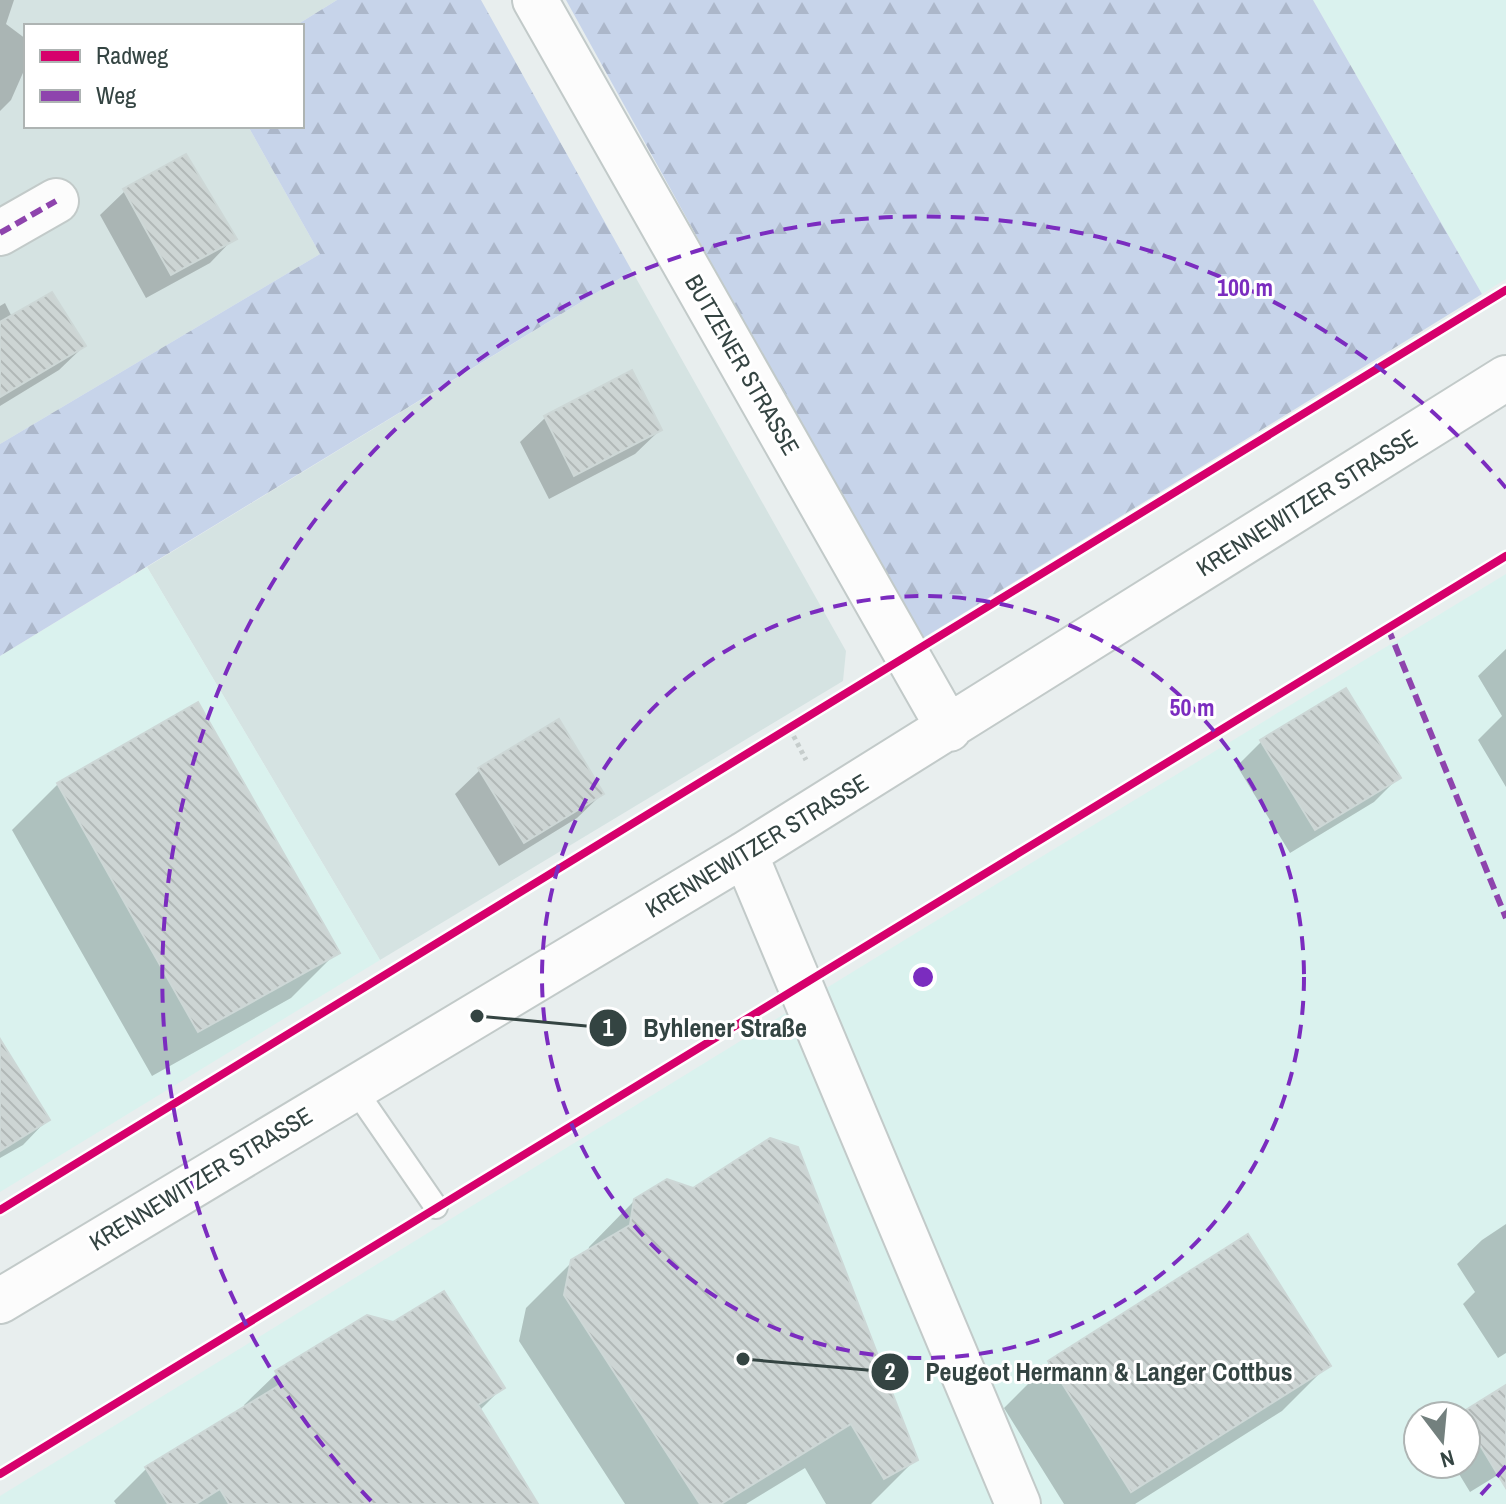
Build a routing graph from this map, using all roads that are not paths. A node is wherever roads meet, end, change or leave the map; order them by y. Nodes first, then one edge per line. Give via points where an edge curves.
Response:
1 (535, 0) edge
2 (56, 201) dead end
3 (0, 233) edge
4 (1506, 378) edge
5 (949, 729) junction
6 (745, 854) junction
7 (354, 1088) junction
8 (436, 1207) road end
9 (0, 1301) edge
10 (1018, 1504) edge

1 - 5 street, BUTZENER STRASSE
2 - 3 street
4 - 5 street, KRENNEWITZER STRASSE
5 - 6 street, KRENNEWITZER STRASSE
6 - 7 street, KRENNEWITZER STRASSE
6 - 10 street
7 - 8 lane
7 - 9 street, KRENNEWITZER STRASSE

